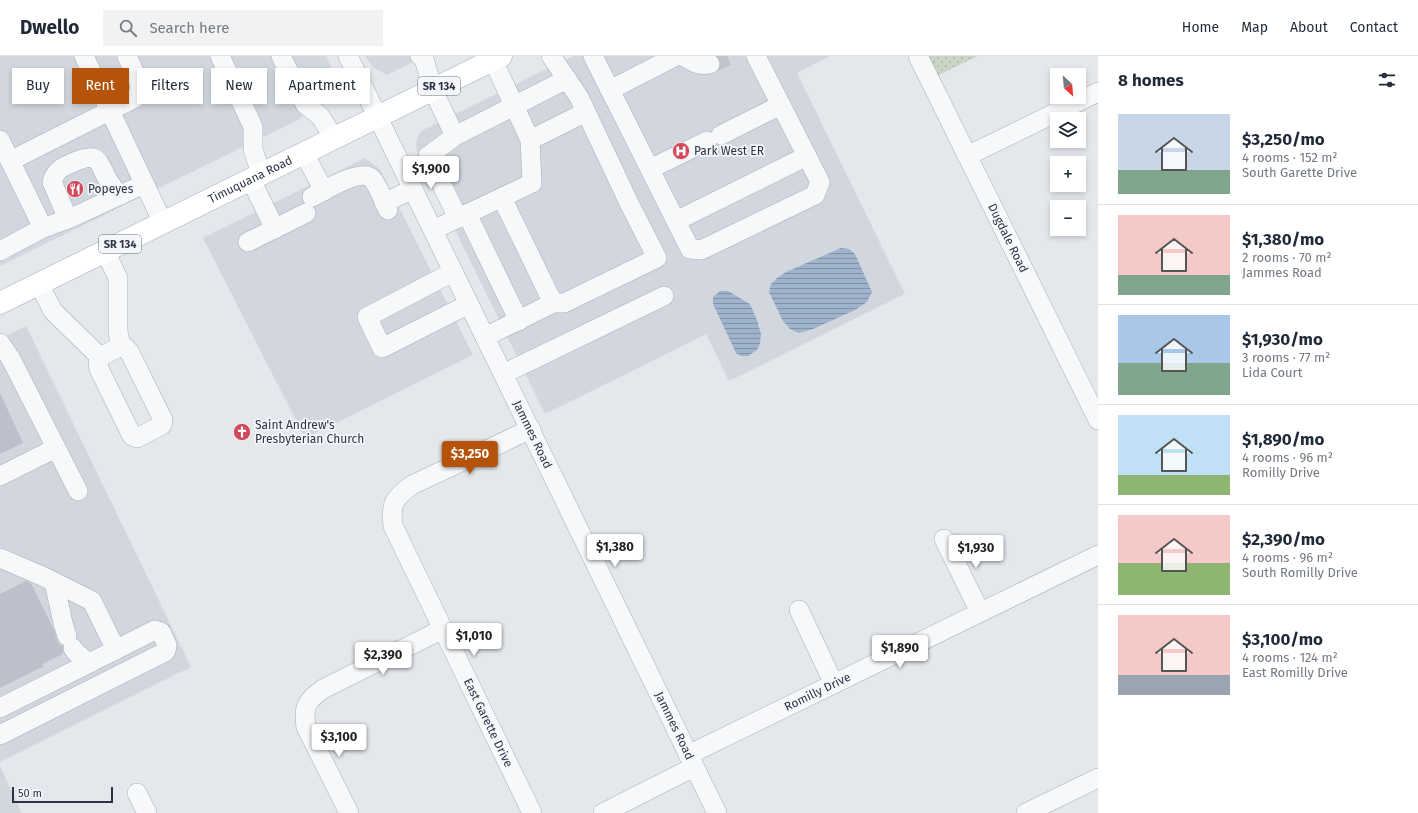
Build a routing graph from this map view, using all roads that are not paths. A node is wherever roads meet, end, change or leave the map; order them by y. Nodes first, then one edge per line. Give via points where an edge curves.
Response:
1 (84, 56) edge
2 (126, 56) edge
3 (220, 56) edge
4 (281, 56) edge
5 (348, 56) edge
6 (420, 56) edge
7 (551, 56) edge
8 (593, 56) edge
9 (676, 56) edge
10 (683, 56) edge
11 (756, 56) edge
12 (918, 56) edge
13 (489, 59) edge
14 (710, 64) tunnel mouth
15 (567, 79) junction
16 (433, 90) junction
17 (610, 90) junction
18 (1098, 92) edge
19 (781, 105) junction
20 (514, 107) junction
21 (109, 111) junction
22 (586, 112) junction
23 (378, 117) junction
24 (455, 136) junction
25 (334, 138) junction
26 (0, 140) edge
27 (530, 140) junction
28 (304, 153) junction
29 (807, 156) junction
30 (967, 156) junction
31 (10, 161) junction
32 (650, 169) junction
33 (256, 177) junction
34 (440, 182) junction
35 (144, 184) junction
36 (414, 191) junction
37 (121, 195) junction
38 (502, 198) junction
39 (314, 200) junction
40 (462, 216) junction
41 (68, 219) junction
42 (676, 221) junction
43 (163, 223) junction
44 (44, 228) junction
45 (276, 228) junction
46 (433, 230) junction
47 (248, 242) dead end
48 (0, 251) edge
49 (105, 251) junction
50 (453, 272) junction
51 (39, 284) junction
52 (664, 296) dead end
53 (0, 303) edge
54 (469, 304) junction
55 (553, 304) junction
56 (519, 321) junction
57 (485, 337) junction
58 (0, 343) edge
59 (121, 346) junction
60 (100, 357) junction
61 (5, 361) edge
62 (503, 374) junction
63 (1098, 420) edge
64 (530, 429) junction
65 (56, 448) junction
66 (0, 476) edge
67 (78, 491) dead end
68 (944, 539) dead end
69 (1098, 555) edge
70 (3, 563) edge
71 (54, 582) junction
72 (799, 610) dead end
73 (980, 612) junction
74 (443, 629) junction
75 (116, 650) junction
76 (88, 664) junction
77 (834, 684) junction
78 (0, 708) edge
79 (0, 735) edge
80 (691, 761) junction
81 (1098, 778) edge
82 (137, 793) dead end
83 (147, 813) edge
84 (349, 813) edge
85 (532, 813) edge
86 (603, 813) edge
87 (717, 813) edge
88 (1026, 813) edge

1 - 21 street
2 - 21 street via 140,85 139,93 135,98
3 - 33 street via 253,127
4 - 25 street via 305,104 320,116
5 - 23 street, Jammes Road
6 - 16 street via 424,59
7 - 15 street
8 - 17 street
9 - 17 street
10 - 14 street via 702,66
11 - 19 street
12 - 30 street, Dugdale Road
13 - 16 main road, Timuquana Road / SR 134
13 - 20 street
15 - 20 street
15 - 22 street
16 - 23 main road, Timuquana Road / SR 134
16 - 24 street
17 - 32 street
18 - 30 street
19 - 29 street
19 - 32 street
20 - 24 street
20 - 27 street
21 - 31 street
21 - 35 street
22 - 27 street
22 - 55 street via 657,258 564,303
23 - 25 main road, Timuquana Road / SR 134
23 - 36 street, Jammes Road
24 - 34 street via 428,156
25 - 28 main road, Timuquana Road / SR 134
26 - 31 street
27 - 38 street via 532,183
28 - 33 main road, Timuquana Road / SR 134
28 - 39 street
29 - 42 street
29 - 42 street via 820,182 815,195 701,250 690,249
30 - 63 street, Dugdale Road
31 - 44 street
32 - 42 street
33 - 43 main road, Timuquana Road / SR 134
33 - 45 street
34 - 36 street
34 - 40 street
35 - 37 street
35 - 43 street
36 - 39 street via 386,206 373,181 361,175
36 - 46 street, Jammes Road
37 - 41 street
37 - 41 street via 112,187 99,161 85,157 77,160 58,171 52,182
38 - 40 street
38 - 55 street
39 - 45 street
40 - 46 street
40 - 56 street
41 - 44 street
43 - 49 main road, Timuquana Road / SR 134
44 - 48 street
45 - 47 street
46 - 50 street, Jammes Road
49 - 51 main road, Timuquana Road / SR 134
49 - 59 street via 118,278 118,332
50 - 54 street, Jammes Road
50 - 54 street via 367,317 382,348
51 - 53 main road, Timuquana Road / SR 134
51 - 60 street via 53,311
52 - 62 street
54 - 57 street, Jammes Road
55 - 56 street
56 - 57 street
57 - 62 street, Jammes Road
58 - 61 street
59 - 60 street
59 - 60 street via 130,353 164,420 162,425 137,438 132,436 99,369
61 - 65 street
62 - 64 street, Jammes Road
64 - 74 street, East Garette Drive via 412,485 395,502 391,512 393,526
64 - 80 street, Jammes Road
65 - 66 street
65 - 67 street
68 - 73 street
69 - 73 street, Romilly Drive
70 - 71 street
71 - 75 street via 92,601
71 - 76 street via 70,642 74,651
72 - 77 street
73 - 77 street, Romilly Drive
74 - 84 street via 323,689 314,695 307,705 304,714 306,727
74 - 85 street, East Garette Drive
75 - 76 street
75 - 79 street via 155,630 160,632 167,645 163,653
76 - 78 street
77 - 80 street, Romilly Drive
80 - 86 street, Romilly Drive
80 - 87 street, Jammes Road
81 - 88 street
82 - 83 street

